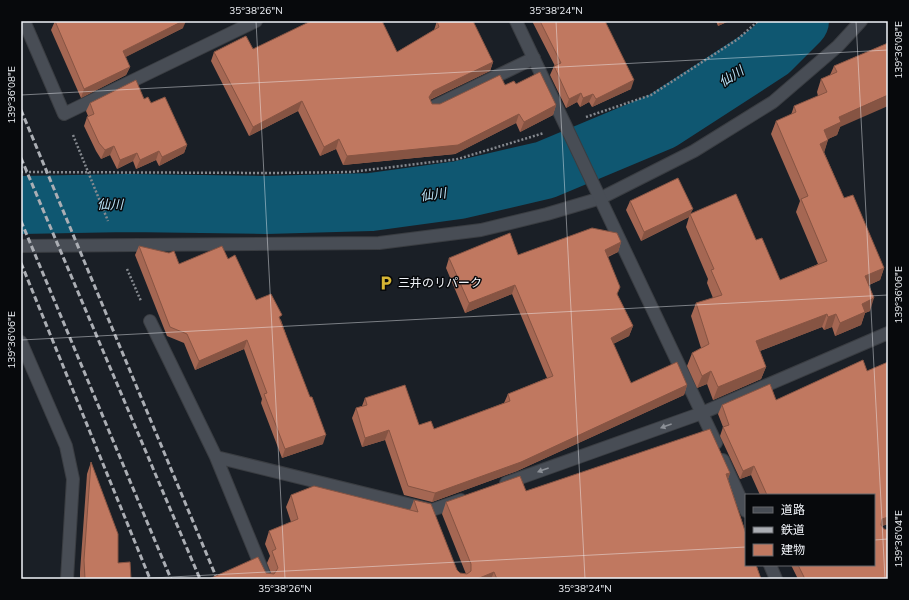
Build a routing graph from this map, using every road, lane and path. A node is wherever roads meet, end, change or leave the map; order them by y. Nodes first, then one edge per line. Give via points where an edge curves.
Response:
1 (24, 21) edge
2 (256, 21) edge
3 (516, 21) edge
4 (758, 21) edge
5 (861, 21) edge
6 (534, 58) junction
7 (433, 107) edge
8 (64, 114) junction
9 (568, 129) junction
10 (21, 172) edge
11 (88, 172) junction
12 (601, 198) junction
13 (111, 228) dead end
14 (21, 246) edge
15 (119, 246) junction
16 (150, 321) joint
17 (888, 334) edge
18 (21, 342) edge
19 (702, 413) junction
20 (216, 457) junction
21 (498, 486) edge
22 (469, 497) edge
23 (745, 509) edge
24 (770, 566) edge
25 (67, 579) edge
26 (266, 579) edge
27 (776, 579) edge

1 - 8 street
2 - 8 street
3 - 6 street
4 - 9 path via 738,39 650,95
5 - 12 street via 838,46 773,102 694,152
6 - 7 street
6 - 9 street
8 - 11 path
9 - 11 path via 458,158 351,172
9 - 12 street
10 - 11 path
11 - 13 path
12 - 15 street via 481,230 379,243
12 - 19 street
14 - 15 street
15 - 16 path via 122,259
16 - 20 street
17 - 19 street
18 - 25 street via 66,446 73,479
19 -> 21 street
19 - 23 street
20 - 22 street via 432,510
20 - 26 street
24 - 27 street

